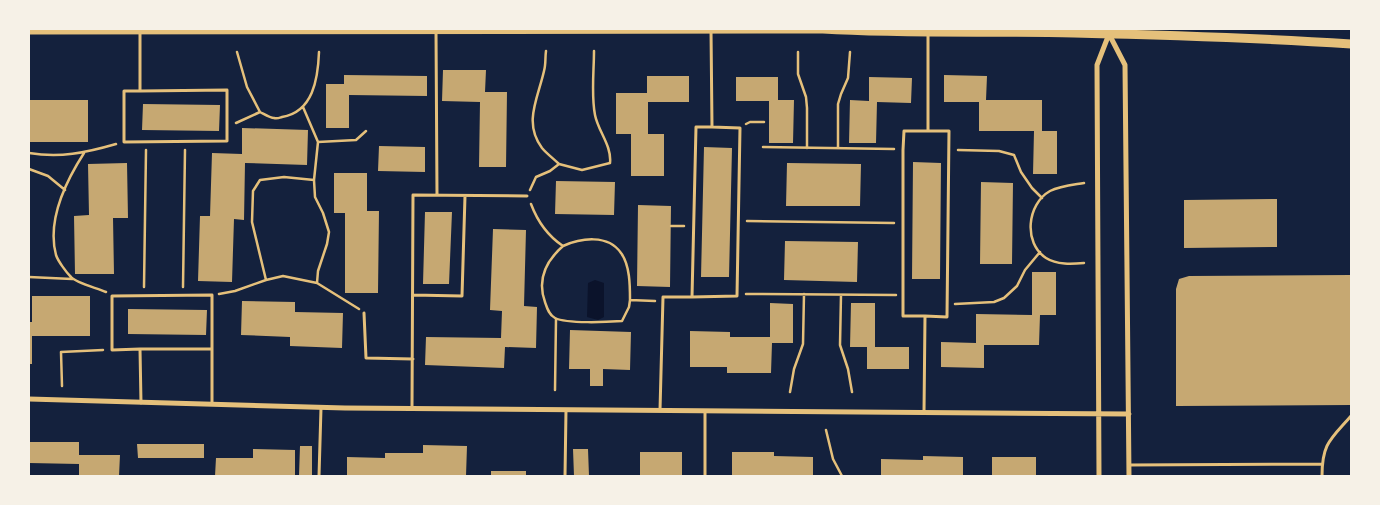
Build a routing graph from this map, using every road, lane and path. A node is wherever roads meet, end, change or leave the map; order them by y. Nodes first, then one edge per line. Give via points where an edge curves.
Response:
1 (288, 29) edge
2 (436, 29) edge
3 (711, 29) edge
4 (824, 29) edge
5 (29, 30) edge
6 (140, 30) edge
7 (1109, 32) edge
8 (928, 33) junction
9 (1351, 44) edge
10 (546, 51) dead end
11 (594, 51) dead end
12 (237, 52) dead end
13 (319, 52) dead end
14 (798, 52) dead end
15 (850, 52) dead end
16 (140, 91) junction
17 (303, 107) junction
18 (260, 112) junction
19 (764, 122) dead end
20 (712, 127) junction
21 (227, 128) junction
22 (740, 128) junction
23 (366, 131) dead end
24 (928, 131) junction
25 (146, 141) junction
26 (185, 141) junction
27 (124, 142) junction
28 (318, 142) junction
29 (763, 148) dead end
30 (807, 148) junction
31 (838, 149) junction
32 (883, 149) dead end
33 (949, 150) junction
34 (84, 153) junction
35 (29, 154) edge
36 (559, 164) junction
37 (29, 169) edge
38 (314, 180) junction
39 (1084, 183) dead end
40 (65, 190) junction
41 (437, 196) junction
42 (465, 196) junction
43 (527, 196) junction
44 (1042, 198) junction
45 (738, 221) junction
46 (882, 223) dead end
47 (671, 226) dead end
48 (684, 226) dead end
49 (563, 246) junction
50 (1040, 252) junction
51 (1084, 263) dead end
52 (29, 277) edge
53 (72, 279) junction
54 (266, 280) junction
55 (318, 283) junction
56 (737, 293) junction
57 (804, 294) junction
58 (212, 295) junction
59 (413, 295) junction
60 (841, 295) junction
61 (112, 296) junction
62 (144, 296) junction
63 (183, 296) junction
64 (903, 296) junction
65 (692, 297) junction
66 (630, 300) junction
67 (663, 302) junction
68 (946, 304) junction
69 (364, 313) joint
70 (925, 316) junction
71 (556, 318) junction
72 (140, 349) junction
73 (212, 349) junction
74 (112, 350) junction
75 (413, 359) junction
76 (62, 386) dead end
77 (555, 390) dead end
78 (790, 392) dead end
79 (852, 392) dead end
80 (29, 399) edge
81 (141, 403) junction
82 (212, 405) junction
83 (321, 408) junction
84 (412, 408) junction
85 (566, 410) junction
86 (660, 410) junction
87 (705, 410) junction
88 (924, 412) junction
89 (1100, 413) junction
90 (1129, 414) junction
91 (1351, 416) edge
92 (826, 430) dead end
93 (1322, 464) junction
94 (1129, 465) junction
95 (319, 476) edge
96 (566, 476) edge
97 (705, 476) edge
98 (842, 476) edge
99 (1099, 476) edge
100 (1129, 476) edge
101 (1322, 476) edge

1 - 2 main road
1 - 6 main road
2 - 3 main road
2 - 41 lane
3 - 4 main road
3 - 20 lane
4 - 8 main road
5 - 6 main road
6 - 16 lane
7 - 8 main road
7 - 9 main road
7 - 89 street via 1097,65
7 - 90 street via 1125,65
8 - 24 lane
10 - 36 path via 532,121 535,136 543,149
11 - 36 path via 594,112 611,155 610,163 582,170
12 - 18 path via 247,87
13 - 17 path via 312,93
14 - 30 path via 798,74 806,97
15 - 31 path via 848,78 838,104
16 - 21 lane via 227,90
16 - 27 lane via 124,91
17 - 18 path via 290,116 274,118
17 - 28 path
18 - 21 path
19 - 22 path via 750,122
20 - 22 lane
20 - 65 lane via 696,127
21 - 26 lane via 227,141
22 - 45 lane
23 - 28 path via 356,140
24 - 33 lane via 949,131
24 - 64 lane via 904,131
25 - 26 lane
25 - 27 lane
25 - 62 path
26 - 63 path
27 - 34 path
28 - 38 path
29 - 30 path
30 - 31 path
31 - 32 path
33 - 44 path via 999,151 1014,155 1021,172
33 - 68 lane
34 - 35 path
34 - 40 path
36 - 43 path via 536,177
37 - 40 path via 48,176
38 - 54 path via 284,177 260,180 253,191 252,222
38 - 55 path via 315,197 329,232 318,271
39 - 44 path via 1057,188
40 - 53 path via 54,233 56,256
41 - 42 lane
41 - 59 lane via 413,195
42 - 43 lane
42 - 59 lane via 462,296
43 - 49 path via 536,216 552,238
44 - 50 path via 1030,227
45 - 46 path
45 - 56 lane
47 - 48 path
49 - 66 path via 591,239 616,248 626,266
49 - 71 path via 552,257 543,274 544,299 550,314
50 - 51 path via 1054,261
50 - 68 path via 1017,286 1004,298 994,302
52 - 53 path
53 - 61 path
54 - 55 path via 283,276
54 - 58 path via 236,291
55 - 69 path
56 - 57 path
56 - 65 lane via 738,296
57 - 60 path
57 - 78 path via 803,344
58 - 63 lane
58 - 73 lane
59 - 75 lane
60 - 64 path
60 - 79 path via 840,345
61 - 62 lane
61 - 74 lane
62 - 63 lane
64 - 70 lane via 902,316
65 - 67 lane via 663,297
66 - 67 path
66 - 71 path via 622,321
67 - 86 lane
68 - 70 lane via 947,317
69 - 75 lane via 366,358
70 - 88 lane
71 - 77 path
72 - 73 lane
72 - 74 lane
72 - 81 lane
73 - 82 lane
74 - 76 path via 61,352
75 - 84 lane
80 - 81 street
81 - 82 street
82 - 83 street
83 - 84 street
83 - 95 lane
84 - 85 street
85 - 86 street
85 - 96 lane
86 - 87 street
87 - 88 street
87 - 97 lane
88 - 89 street
89 - 90 street
89 - 99 street
90 - 94 street
91 - 93 lane via 1326,446
92 - 98 path
93 - 94 lane
93 - 101 lane
94 - 100 street

